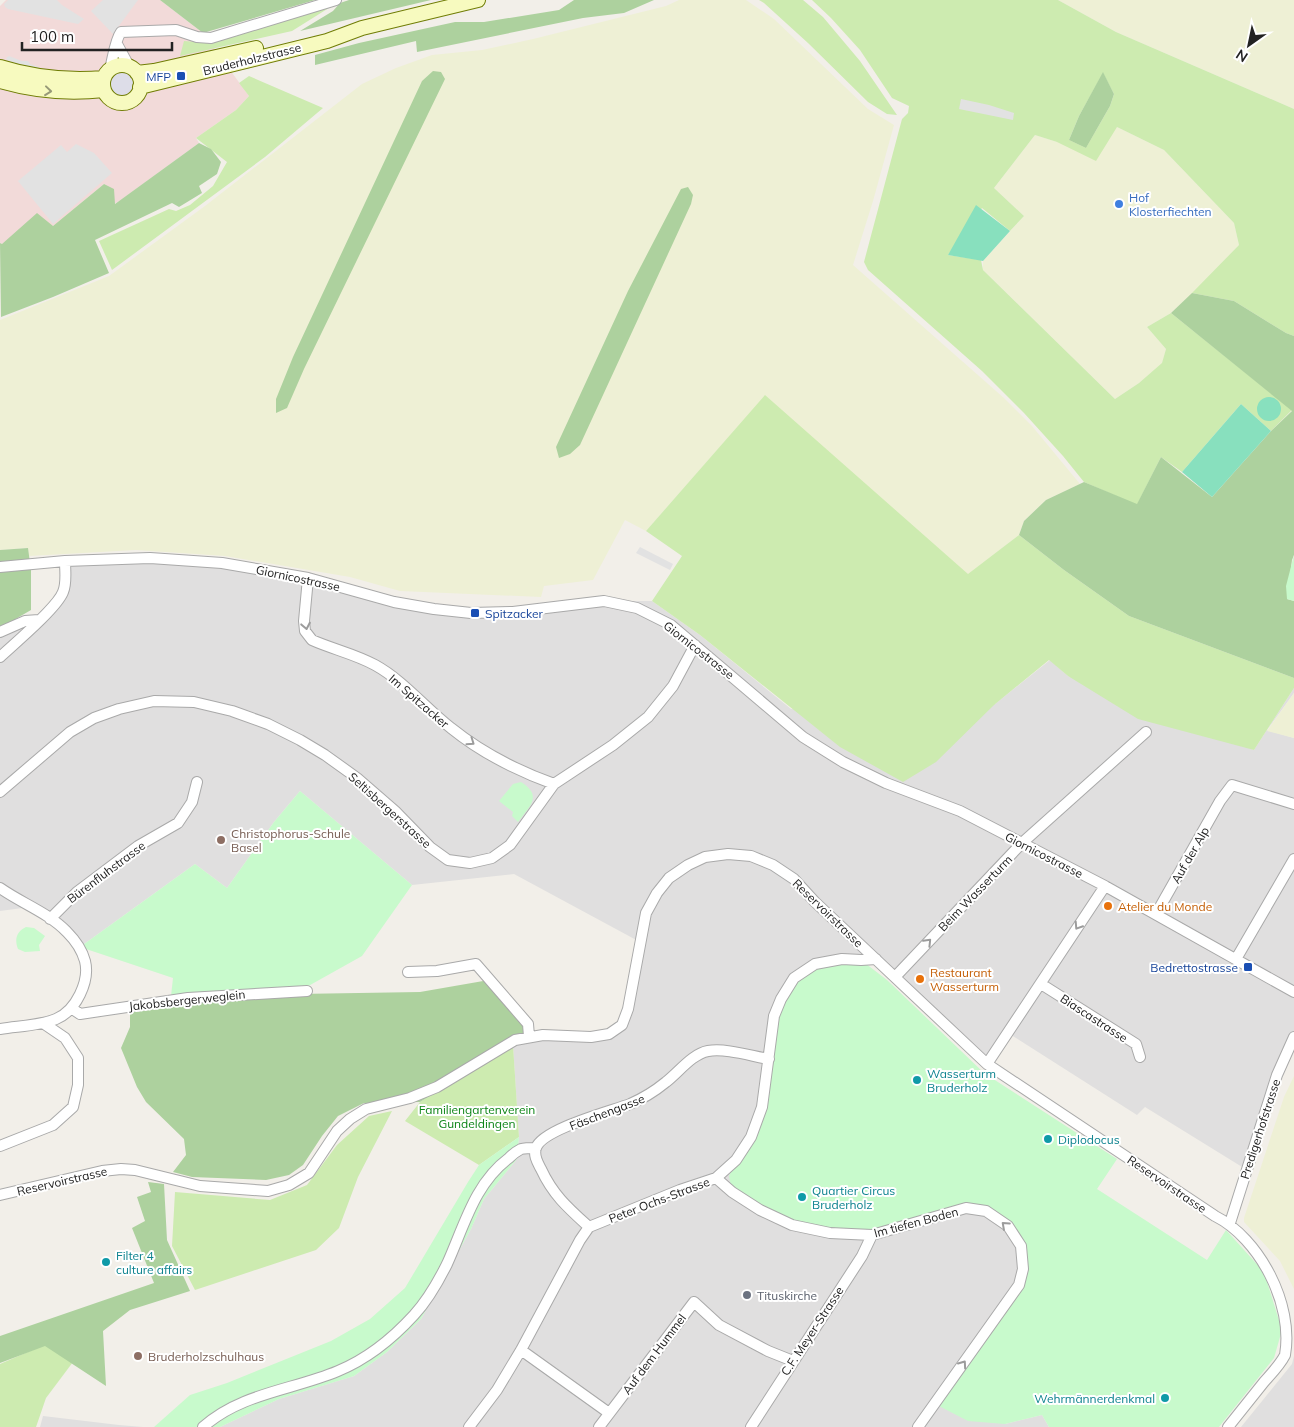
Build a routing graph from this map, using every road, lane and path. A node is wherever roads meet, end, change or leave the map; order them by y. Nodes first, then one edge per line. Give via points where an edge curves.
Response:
1 (336, 0) edge
2 (478, 0) edge
3 (117, 44) junction
4 (0, 67) edge
5 (136, 75) junction
6 (106, 79) junction
7 (0, 80) edge
8 (65, 561) junction
9 (0, 567) edge
10 (308, 578) junction
11 (39, 620) junction
12 (0, 632) edge
13 (695, 646) junction
14 (0, 657) edge
15 (1146, 732) dead end
16 (197, 782) dead end
17 (554, 784) junction
18 (0, 792) edge
19 (1294, 804) edge
20 (1022, 843) junction
21 (1294, 859) edge
22 (1105, 886) junction
23 (0, 888) edge
24 (1156, 914) junction
25 (50, 919) junction
26 (876, 959) junction
27 (1236, 959) junction
28 (408, 972) dead end
29 (895, 977) junction
30 (1041, 984) junction
31 (307, 991) dead end
32 (1294, 992) edge
33 (70, 1008) junction
34 (43, 1023) junction
35 (0, 1029) edge
36 (529, 1036) junction
37 (1294, 1036) edge
38 (1140, 1057) dead end
39 (769, 1059) junction
40 (987, 1064) junction
41 (0, 1146) edge
42 (536, 1148) junction
43 (716, 1178) junction
44 (0, 1195) edge
45 (1230, 1223) junction
46 (589, 1227) junction
47 (872, 1235) junction
48 (1292, 1329) edge
49 (521, 1350) junction
50 (793, 1361) junction
51 (609, 1413) junction
52 (203, 1427) edge
53 (469, 1427) edge
54 (599, 1427) edge
55 (751, 1427) edge
56 (918, 1427) edge
57 (1228, 1427) edge

1 - 3 street via 212,38 176,30 121,32 116,37
2 - 5 main road, Bruderholzstrasse via 362,28 325,33
3 - 5 street
3 - 6 street
4 - 6 main road via 63,80
5 - 6 main road via 122,65
5 - 6 main road via 135,97 125,102 112,100
7 -> 6 main road via 66,92
8 - 9 street, Giornicostrasse
8 - 10 street, Giornicostrasse via 150,558 222,563
8 - 11 street via 63,593
10 - 13 street, Giornicostrasse via 394,602 471,613 513,612 604,601 646,612 671,625
10 -> 17 street, Im Spitzacker via 304,621 305,631 312,640 375,665 487,754
11 - 12 street via 25,620
11 - 14 street
13 - 17 street, Seltisbergerstrasse via 673,686 648,717
13 - 20 street, Giornicostrasse via 803,737 843,762 886,783 960,811
15 - 20 street, Beim Wasserturm
16 - 25 street, Bürenfluhstrasse via 192,802 178,823 138,846 77,892
17 - 18 street, Seltisbergerstrasse via 510,845 492,858 470,864 448,860 430,847 358,778 300,740 232,711 194,702 154,701 102,715 70,732
19 - 24 street, Auf der Alp via 1232,784
20 - 22 street, Giornicostrasse
29 -> 20 street, Beim Wasserturm
21 - 27 street
22 - 24 street, Giornicostrasse
22 -> 30 street
23 - 25 street
24 - 27 street, Giornicostrasse
25 - 33 street via 80,947 85,962 81,992
26 - 29 street, Reservoirstrasse
26 - 36 street, Reservoirstrasse via 794,879 774,865 738,854 705,857 669,878 646,913 628,1009 622,1025 609,1034 591,1037
26 - 39 street, Peter Ochs-Strasse via 842,959 814,964 794,978 774,1016
27 - 32 street, Giornicostrasse
28 - 36 street via 476,964 528,1024
29 - 40 street, Reservoirstrasse
30 - 38 street, Biascastrasse via 1136,1044
30 - 40 street
31 - 33 street, Jakobsbergerweglein via 188,998 80,1014
33 - 34 street via 58,1018
34 - 35 street
34 - 41 street via 64,1038 78,1058 78,1084 72,1106 53,1124
36 - 44 street, Reservoirstrasse via 515,1040 437,1087 366,1110 350,1119 337,1131 309,1173 289,1185 268,1191 200,1186 121,1169
37 - 45 street, Predigerhofstrasse via 1277,1076
39 - 42 street, Fäschengasse via 707,1051 693,1058 649,1096 583,1119 542,1138
39 - 43 street, Peter Ochs-Strasse via 762,1107 751,1137 736,1160
40 - 45 street, Reservoirstrasse
42 - 46 street via 535,1155 548,1185 561,1202
42 - 52 street via 520,1150 487,1178 474,1198 446,1266 430,1294 389,1340 338,1371 245,1401 225,1410
43 - 46 street, Peter Ochs-Strasse
43 - 47 street, Im tiefen Boden via 760,1210 792,1224 830,1233
45 - 48 street, Reservoirstrasse via 1271,1268 1289,1312
46 - 49 street
47 - 50 street, C.F. Meyer-Strasse via 862,1256
56 -> 47 street, Im tiefen Boden via 1019,1286 1023,1269 1021,1246 1008,1226 986,1211 966,1208
48 - 57 street, Reservoirstrasse via 1284,1356
49 - 51 street
49 - 53 street
50 - 51 street, Auf dem Hummel via 719,1325 694,1302
50 - 55 street, C.F. Meyer-Strasse
51 - 54 street, Auf dem Hummel

